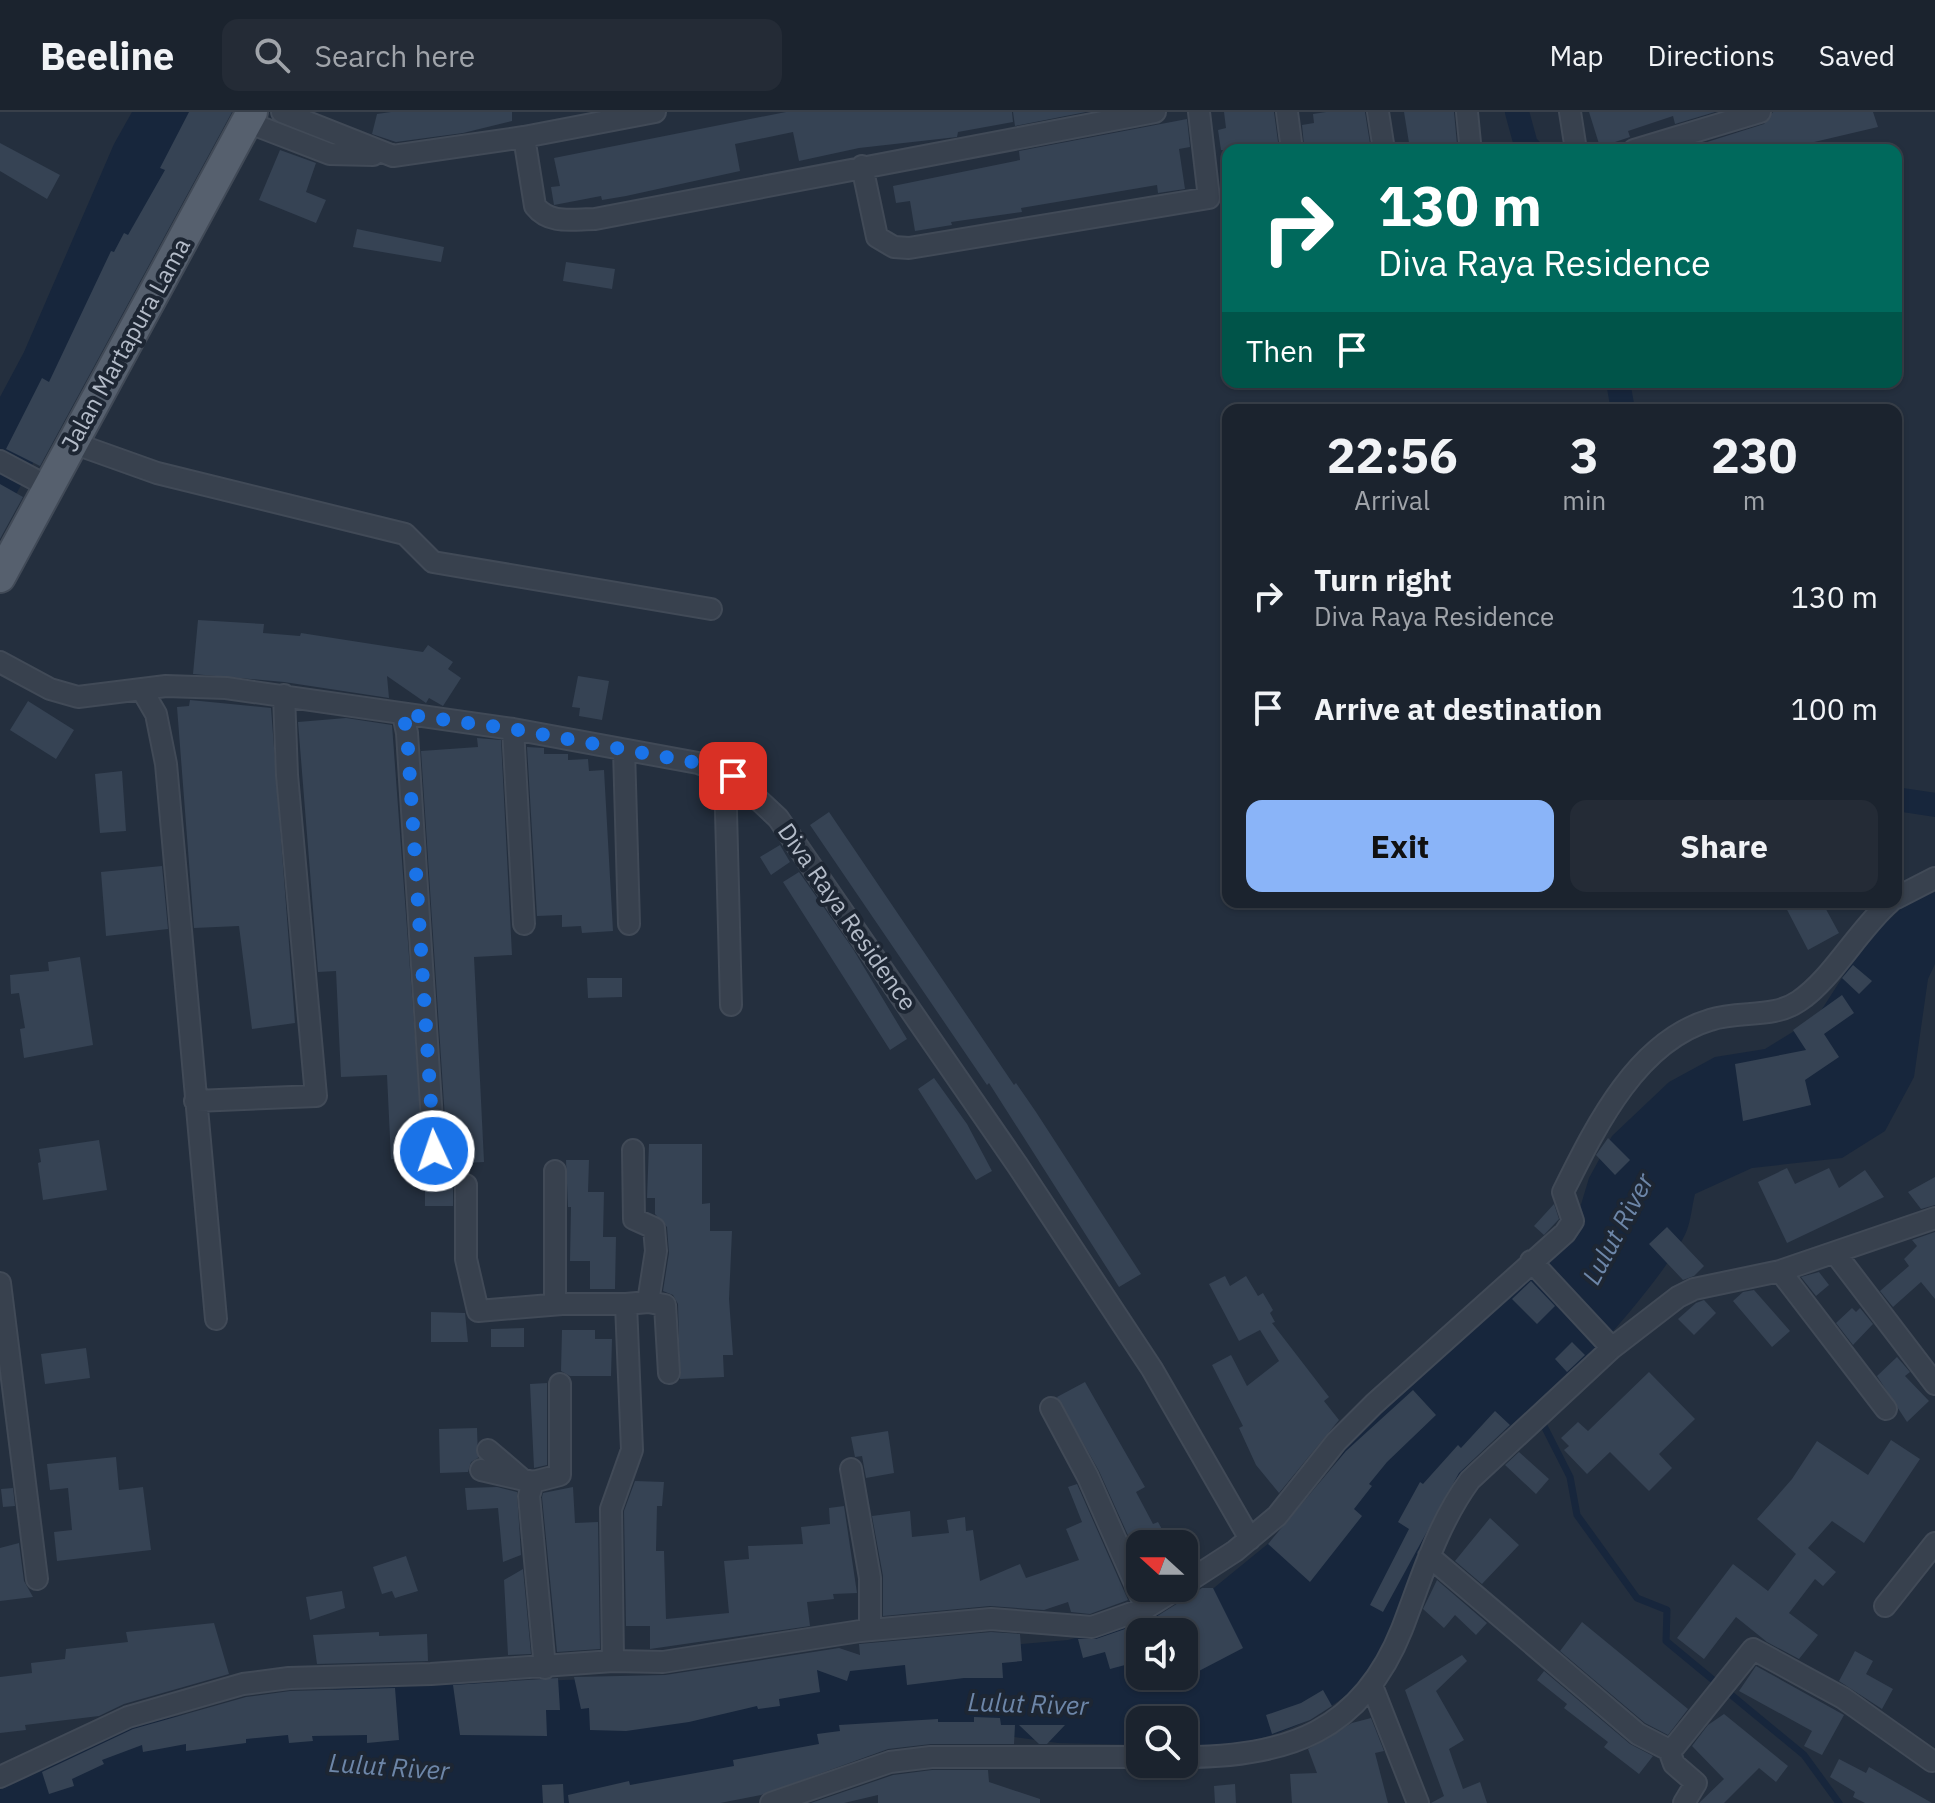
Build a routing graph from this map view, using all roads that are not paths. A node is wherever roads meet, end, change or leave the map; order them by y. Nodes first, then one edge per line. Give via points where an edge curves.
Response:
1 (282, 112) edge
2 (655, 112) edge
3 (1155, 112) edge
4 (1199, 112) edge
5 (1287, 112) edge
6 (1378, 112) edge
7 (1467, 112) edge
8 (1570, 112) edge
9 (1760, 112) edge
10 (250, 117) edge
11 (524, 137) junction
12 (1470, 143) dead end
13 (1291, 144) edge
14 (1383, 144) edge
15 (1575, 144) edge
16 (1654, 144) edge
17 (393, 156) junction
18 (862, 166) junction
19 (73, 443) junction
20 (0, 461) edge
21 (39, 482) junction
22 (0, 577) edge
23 (711, 609) dead end
24 (0, 662) edge
25 (142, 690) junction
26 (284, 695) junction
27 (403, 714) junction
28 (513, 729) junction
29 (624, 750) junction
30 (725, 773) junction
31 (1935, 878) edge
32 (1902, 895) edge
33 (1883, 908) edge
34 (524, 924) dead end
35 (629, 924) dead end
36 (731, 1005) dead end
37 (195, 1101) junction
38 (633, 1150) dead end
39 (434, 1151) dead end
40 (555, 1171) dead end
41 (466, 1185) dead end
42 (1935, 1218) edge
43 (1835, 1253) junction
44 (1532, 1262) junction
45 (1780, 1271) junction
46 (0, 1283) edge
47 (648, 1302) junction
48 (562, 1304) junction
49 (626, 1304) junction
50 (216, 1319) dead end
51 (1610, 1345) junction
52 (669, 1373) dead end
53 (560, 1384) dead end
54 (1935, 1384) edge
55 (1051, 1408) dead end
56 (1886, 1409) dead end
57 (488, 1450) dead end
58 (851, 1469) dead end
59 (481, 1470) dead end
60 (528, 1481) junction
61 (1250, 1539) junction
62 (1935, 1543) edge
63 (1429, 1556) junction
64 (1198, 1574) edge
65 (37, 1579) dead end
66 (1156, 1602) edge
67 (1885, 1606) dead end
68 (1146, 1608) junction
69 (870, 1630) junction
70 (613, 1661) junction
71 (545, 1668) junction
72 (1372, 1686) junction
73 (1669, 1750) junction
74 (1126, 1757) edge
75 (1198, 1757) edge
76 (1932, 1761) dead end
77 (0, 1777) edge
78 (771, 1803) edge
79 (1418, 1803) edge
80 (1684, 1803) edge

1 - 17 street
2 - 11 street
3 - 18 street
4 - 18 street via 1209,198 909,248 877,237
5 - 13 street
6 - 14 street
7 - 12 street
8 - 15 street
9 - 16 street
10 - 17 street via 330,154
10 - 19 main road, Jalan Martapura Lama
11 - 17 street
11 - 18 street via 535,206 556,220 595,219
19 - 21 main road, Jalan Martapura Lama
19 - 23 street via 157,473 405,534 433,562
20 - 21 street
21 - 22 main road, Jalan Martapura Lama
24 - 25 street, Diva Raya Residence via 50,689 78,697
25 - 26 street, Diva Raya Residence via 166,686
25 - 37 street via 156,714 166,764
26 - 27 street, Diva Raya Residence
26 - 37 street via 316,1096
27 - 28 street, Diva Raya Residence
27 - 39 street
28 - 29 street, Diva Raya Residence
28 - 34 street
29 - 30 street, Diva Raya Residence
29 - 35 street
30 - 36 street
30 - 61 street, Diva Raya Residence via 778,818 845,912 1152,1369
31 - 32 street
33 - 44 street via 1801,1000 1779,1012 1711,1019 1689,1028 1631,1077 1589,1138 1563,1192 1573,1221
37 - 50 street
38 - 47 street via 634,1219 654,1228
40 - 48 street via 555,1299
41 - 48 street via 466,1259 478,1311
42 - 43 street
43 - 45 street
43 - 54 street
44 - 51 street
44 - 61 street via 1374,1404 1277,1516
45 - 51 street via 1694,1289
45 - 56 street
46 - 65 street
47 - 49 street
47 - 52 street via 665,1305
48 - 49 street
49 - 70 street via 632,1450 611,1509
51 - 63 street via 1470,1480 1451,1505
53 - 60 street via 560,1475
55 - 68 street
57 - 60 street
58 - 69 street via 870,1578
59 - 60 street
60 - 71 street
61 - 64 street
62 - 67 street
63 - 72 street via 1393,1650
63 - 73 street via 1638,1734
66 - 68 street
68 - 69 street via 1092,1627 991,1619
69 - 70 street via 663,1662
70 - 71 street
71 - 77 street via 336,1675 243,1684 128,1717
72 - 75 street via 1348,1708 1286,1747 1235,1757
72 - 79 street
73 - 76 street via 1753,1649 1843,1698
73 - 80 street via 1674,1764 1696,1783
74 - 78 street via 931,1757 890,1762

